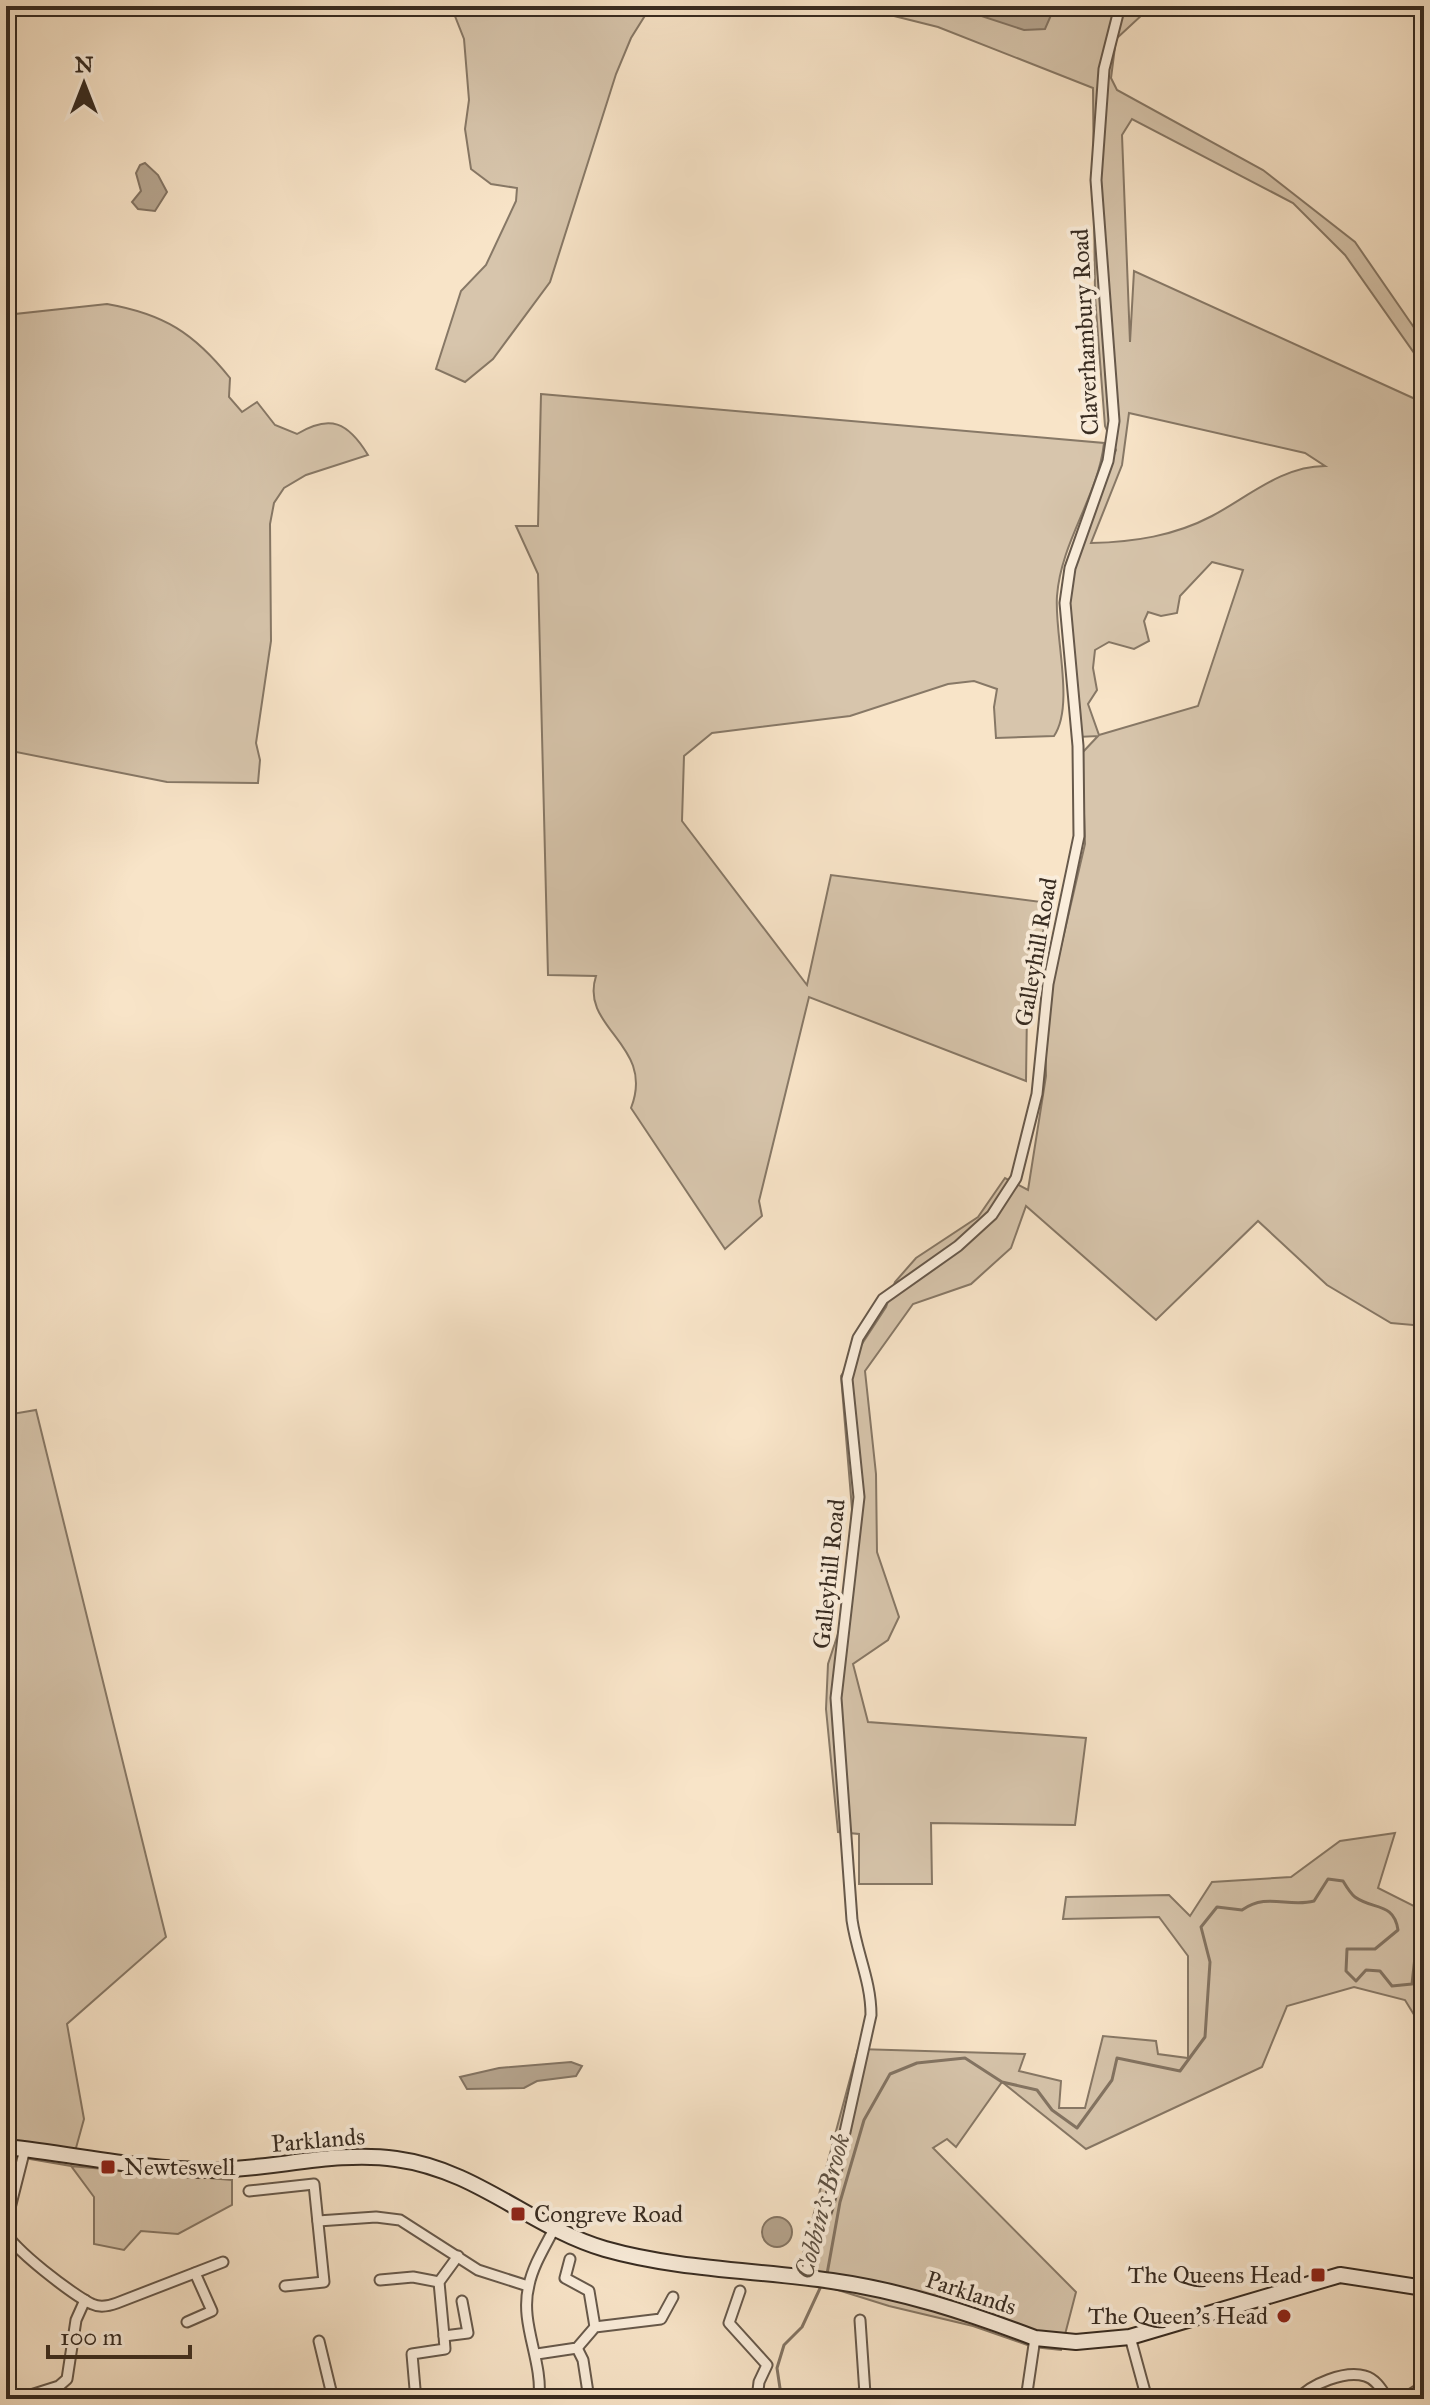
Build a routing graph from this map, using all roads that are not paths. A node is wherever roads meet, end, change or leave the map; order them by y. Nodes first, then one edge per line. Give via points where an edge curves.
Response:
1 (1120, 6) edge
2 (1078, 746) joint
3 (6, 2147) edge
4 (25, 2149) junction
5 (249, 2191) dead end
6 (318, 2221) junction
7 (6, 2224) edge
8 (555, 2227) junction
9 (6, 2235) edge
10 (458, 2256) junction
11 (570, 2259) dead end
12 (223, 2262) dead end
13 (195, 2273) junction
14 (380, 2280) dead end
15 (818, 2280) junction
16 (439, 2282) junction
17 (285, 2286) dead end
18 (528, 2286) junction
19 (1424, 2288) edge
20 (740, 2291) dead end
21 (673, 2297) dead end
22 (85, 2300) junction
23 (462, 2301) dead end
24 (860, 2320) dead end
25 (187, 2322) dead end
26 (595, 2327) junction
27 (444, 2336) junction
28 (1130, 2337) junction
29 (1035, 2338) junction
30 (319, 2341) dead end
31 (577, 2348) junction
32 (537, 2354) junction
33 (415, 2389) dead end
34 (1421, 2392) edge
35 (865, 2394) junction
36 (1303, 2397) edge
37 (18, 2399) edge
38 (333, 2399) edge
39 (539, 2399) edge
40 (589, 2399) edge
41 (757, 2399) edge
42 (773, 2399) edge
43 (918, 2399) edge
44 (1026, 2399) edge
45 (1147, 2399) edge
46 (1388, 2399) edge
47 (1403, 2399) edge

1 - 2 street, Claverhambury Road via 1104,69 1096,180 1114,421 1108,461 1070,568 1065,603
2 - 15 street, Galleyhill Road via 1079,836 1048,984 1037,1094 1016,1178 992,1215 958,1246 883,1299 858,1338 847,1379 859,1497 836,1698 852,1920 871,1986 871,2015 829,2204
3 - 4 street, Parklands
4 - 7 street
4 - 8 street, Parklands via 210,2170 341,2157 393,2158 469,2179
5 - 6 street via 314,2184
6 - 10 street via 395,2219
6 - 17 street via 324,2282
8 - 15 street, Parklands via 628,2255
8 - 18 street
9 - 22 street
10 - 16 street
10 - 18 street via 478,2270
11 - 26 street via 565,2278 589,2291
12 - 13 street
13 - 22 street via 109,2306
13 - 25 street via 212,2311
14 - 16 street via 413,2277
15 - 29 street, Parklands via 892,2291
16 - 27 street
18 - 32 street via 528,2320
19 - 28 street, Parklands via 1340,2275
20 - 41 street via 729,2323 767,2365
21 - 26 street via 661,2319
22 - 37 street via 76,2320 67,2379
23 - 27 street via 468,2333
24 - 35 street
26 - 31 street
27 - 33 street via 445,2349 412,2354
28 - 29 street, Parklands via 1076,2342
28 - 45 street
29 - 44 street
30 - 38 street
31 - 32 street
31 - 40 street
32 - 39 street
34 - 47 street
35 - 42 street
35 - 43 street
36 - 46 street via 1312,2386 1358,2375 1376,2382

